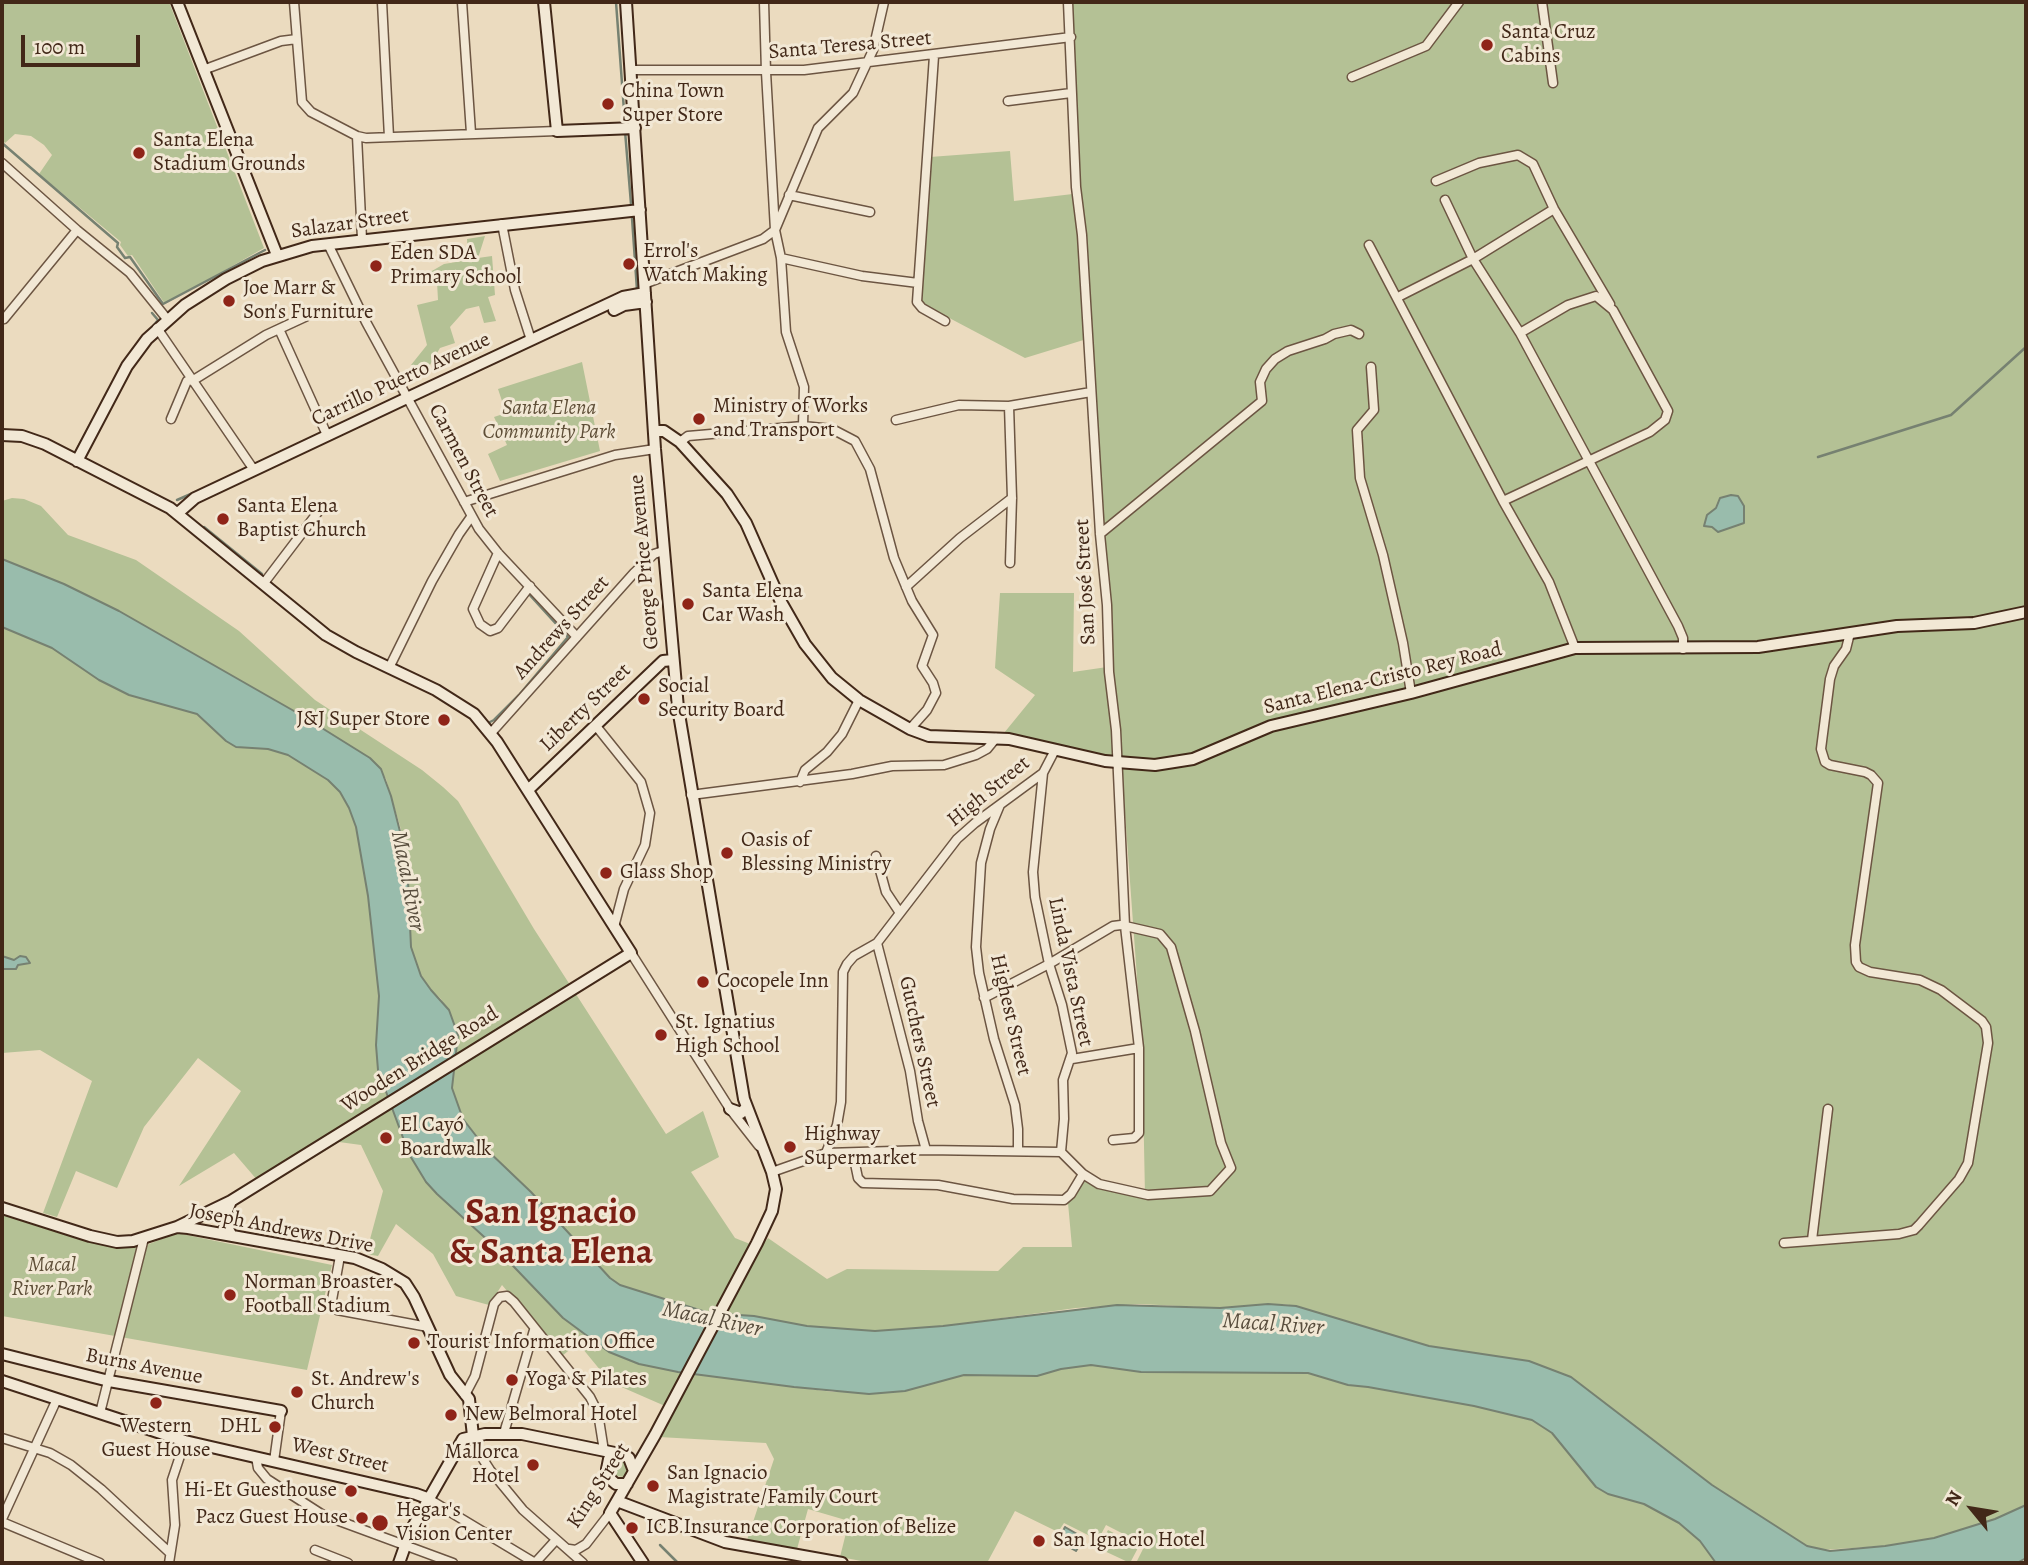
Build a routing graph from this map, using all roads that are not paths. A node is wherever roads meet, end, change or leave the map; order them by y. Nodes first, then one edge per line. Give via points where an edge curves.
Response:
1 (177, 2) edge
2 (294, 2) edge
3 (382, 2) edge
4 (462, 2) edge
5 (544, 2) edge
6 (626, 2) edge
7 (764, 2) edge
8 (884, 2) edge
9 (1068, 2) edge
10 (1459, 2) edge
11 (1542, 2) edge
12 (1071, 37) junction
13 (297, 39) junction
14 (934, 56) junction
15 (867, 62) junction
16 (631, 70) junction
17 (203, 71) junction
18 (765, 72) junction
19 (1352, 77) dead end
20 (1553, 83) dead end
21 (1072, 93) junction
22 (1008, 101) dead end
23 (635, 128) junction
24 (557, 131) junction
25 (471, 133) junction
26 (357, 136) junction
27 (389, 137) junction
28 (3, 168) edge
29 (1436, 181) dead end
30 (789, 195) junction
31 (1445, 200) dead end
32 (1553, 209) junction
33 (640, 211) junction
34 (870, 212) dead end
35 (502, 224) junction
36 (77, 230) junction
37 (775, 230) junction
38 (362, 239) junction
39 (328, 244) junction
40 (1369, 245) dead end
41 (277, 256) junction
42 (781, 258) junction
43 (1474, 259) junction
44 (918, 283) junction
45 (645, 293) junction
46 (1398, 297) junction
47 (1613, 310) junction
48 (307, 316) dead end
49 (4, 318) dead end
50 (167, 319) junction
51 (945, 321) dead end
52 (157, 328) junction
53 (279, 329) junction
54 (1520, 333) junction
55 (1359, 334) dead end
56 (531, 340) junction
57 (1371, 368) dead end
58 (191, 380) junction
59 (1090, 392) junction
60 (410, 400) junction
61 (1009, 406) junction
62 (172, 419) dead end
63 (896, 420) dead end
64 (803, 426) junction
65 (654, 431) junction
66 (2, 435) edge
67 (327, 435) junction
68 (680, 442) junction
69 (655, 449) junction
70 (1588, 460) junction
71 (78, 461) junction
72 (254, 470) junction
73 (1012, 498) junction
74 (1503, 501) junction
75 (464, 502) junction
76 (318, 512) dead end
77 (181, 515) junction
78 (471, 517) junction
79 (1100, 534) junction
80 (663, 551) junction
81 (498, 553) junction
82 (1010, 563) dead end
83 (264, 583) junction
84 (530, 586) junction
85 (906, 587) junction
86 (2026, 612) edge
87 (1850, 632) junction
88 (577, 637) junction
89 (1575, 648) junction
90 (1683, 649) junction
91 (673, 660) junction
92 (389, 668) junction
93 (1411, 693) junction
94 (859, 700) junction
95 (596, 726) junction
96 (910, 729) junction
97 (491, 733) junction
98 (996, 738) junction
99 (1055, 750) junction
100 (1118, 763) junction
101 (1043, 773) junction
102 (800, 782) junction
103 (528, 790) junction
104 (691, 795) junction
105 (1000, 805) junction
106 (876, 856) dead end
107 (900, 913) junction
108 (1125, 926) junction
109 (614, 927) junction
110 (877, 943) junction
111 (631, 953) junction
112 (1049, 964) junction
113 (984, 998) junction
114 (1139, 1048) junction
115 (1072, 1059) junction
116 (747, 1107) junction
117 (730, 1109) junction
118 (1828, 1109) dead end
119 (1113, 1140) dead end
120 (926, 1150) junction
121 (1018, 1151) junction
122 (763, 1152) junction
123 (1061, 1152) junction
124 (826, 1153) junction
125 (853, 1154) junction
126 (772, 1172) junction
127 (1083, 1174) junction
128 (231, 1201) junction
129 (2, 1208) edge
130 (177, 1227) junction
131 (232, 1236) junction
132 (144, 1238) junction
133 (1811, 1240) junction
134 (1784, 1243) dead end
135 (750, 1255) joint
136 (340, 1256) junction
137 (428, 1327) junction
138 (534, 1330) junction
139 (2, 1354) edge
140 (2, 1381) edge
141 (109, 1381) junction
142 (465, 1395) junction
143 (57, 1399) junction
144 (281, 1411) joint
145 (100, 1413) junction
146 (471, 1417) junction
147 (498, 1433) junction
148 (473, 1436) junction
149 (2, 1438) edge
150 (185, 1441) junction
151 (36, 1448) junction
152 (610, 1452) junction
153 (257, 1457) junction
154 (274, 1461) junction
155 (634, 1471) junction
156 (627, 1484) junction
157 (427, 1498) junction
158 (617, 1501) junction
159 (610, 1513) junction
160 (2, 1520) edge
161 (555, 1541) junction
162 (404, 1546) junction
163 (569, 1549) junction
164 (315, 1550) dead end
165 (170, 1553) junction
166 (777, 1558) edge
167 (100, 1563) edge
168 (169, 1563) edge
169 (348, 1563) edge
170 (399, 1563) edge
171 (453, 1563) edge
172 (535, 1563) edge
173 (583, 1563) edge
174 (643, 1563) edge
175 (842, 1563) edge

1 - 17 main road
2 - 13 street
3 - 27 street
4 - 25 street
5 - 24 main road
6 - 16 main road, George Price Avenue
7 - 18 street
8 - 15 street
9 - 12 street, San José Street
10 - 19 street via 1426,46
11 - 20 street
12 - 14 street, Santa Teresa Street
12 - 21 street, San José Street
13 - 17 street
13 - 26 street via 304,106
14 - 15 street, Santa Teresa Street
14 - 44 street
15 - 18 street, Santa Teresa Street
15 - 30 street via 853,93 818,128
16 - 18 street, Santa Teresa Street
16 - 23 main road, George Price Avenue
17 - 41 main road
18 - 37 street
21 - 22 street
21 - 59 street, San José Street
23 - 24 main road
23 - 33 main road, George Price Avenue
24 - 25 street
25 - 27 street
26 - 27 street
26 - 38 street
28 - 36 street
29 - 32 street via 1479,163 1518,155 1533,164
30 - 34 street
30 - 37 street
31 - 43 street
32 - 43 street
32 - 47 street
33 - 35 main road, Salazar Street
33 - 45 main road, George Price Avenue
35 - 38 main road, Salazar Street
35 - 56 street
36 - 49 street
36 - 50 street via 130,273
37 - 42 street
37 - 45 street
38 - 39 main road, Salazar Street
39 - 41 main road, Salazar Street
39 - 60 street, Carmen Street
40 - 46 street
41 - 50 main road, Salazar Street via 226,279
42 - 44 street
42 - 64 street via 786,332 804,387
43 - 46 street
43 - 54 street
44 - 51 street via 917,302
45 - 56 main road, Carrillo Puerto Avenue via 623,298
45 - 60 main road, Carrillo Puerto Avenue
45 - 65 main road, George Price Avenue
46 - 74 street
47 - 54 street via 1596,296 1568,304
47 - 70 street via 1668,411 1665,420 1650,432
48 - 53 street
50 - 52 main road, Salazar Street
52 - 58 street
52 - 71 main road, Salazar Street via 127,366
53 - 58 street
53 - 67 street
54 - 70 street
55 - 79 street via 1351,330 1334,334 1275,359 1261,382 1262,401
56 - 60 main road, Carrillo Puerto Avenue
57 - 93 street via 1374,410 1357,430 1360,478 1403,643
58 - 62 street
58 - 72 street
59 - 61 street
59 - 79 street, San José Street
60 - 67 main road, Carrillo Puerto Avenue
60 - 75 street, Carmen Street
60 - 77 main road, Carrillo Puerto Avenue
61 - 63 street via 959,405
61 - 73 street
64 - 68 street via 688,436
64 - 85 street via 842,432 864,454
65 - 68 main road, Santa Elena-Cristo Rey Road via 664,431
65 - 69 main road, George Price Avenue
66 - 71 main road, George Price Avenue via 34,439
67 - 72 main road, Carrillo Puerto Avenue
68 - 94 main road, Santa Elena-Cristo Rey Road via 741,513 780,602 813,655
69 - 75 street via 615,455
69 - 80 main road, George Price Avenue
70 - 74 street
70 - 90 street via 1678,626
71 - 77 main road, George Price Avenue
72 - 77 main road, Carrillo Puerto Avenue via 195,498
73 - 82 street
73 - 85 street
74 - 89 street via 1549,582
75 - 78 street, Carmen Street
76 - 83 street
77 - 83 main road, George Price Avenue
78 - 81 street, Carmen Street
78 - 92 street via 432,581
79 - 100 street, San José Street
80 - 88 street, Andrews Street via 653,554
80 - 91 main road, George Price Avenue
81 - 84 street, Carmen Street
81 - 84 street via 473,609 480,624 490,631 498,628
83 - 92 main road, George Price Avenue via 326,635
84 - 88 street, Carmen Street
85 - 96 street via 933,635 922,667 936,693
86 - 87 main road, Santa Elena-Cristo Rey Road via 1974,623
87 - 90 main road, Santa Elena-Cristo Rey Road via 1758,647
87 - 133 street via 1830,679 1821,749 1830,765 1865,772 1878,783 1856,962 1870,972 1920,980 1941,989 1982,1021 1988,1043 1968,1163 1919,1225 1899,1234
88 - 97 street, Andrews Street
89 - 90 main road, Santa Elena-Cristo Rey Road
89 - 93 main road, Santa Elena-Cristo Rey Road
91 - 95 main road, Liberty Street via 663,661
91 - 104 main road, George Price Avenue
92 - 97 main road, George Price Avenue via 452,699
93 - 100 main road, Santa Elena-Cristo Rey Road via 1279,723 1193,759 1155,765
94 - 96 main road, Santa Elena-Cristo Rey Road
94 - 102 street via 842,734 805,770
95 - 103 main road, Liberty Street
95 - 109 street via 641,782 650,813 645,845 624,889
96 - 98 main road, Santa Elena-Cristo Rey Road via 939,737
97 - 103 main road, George Price Avenue
98 - 99 main road, Santa Elena-Cristo Rey Road
98 - 102 street via 987,749 957,763 892,766
99 - 100 main road, Santa Elena-Cristo Rey Road
99 - 101 street, High Street
100 - 108 street, San José Street
101 - 105 street, High Street
101 - 112 street, Linda Vista Street via 1033,883
102 - 104 street
103 - 109 main road, George Price Avenue
104 - 116 main road, George Price Avenue
105 - 107 street, High Street via 957,839
105 - 113 street, Highest Street via 986,840 979,884 976,947
106 - 107 street via 886,892
107 - 110 street, High Street
108 - 112 street via 1113,926
108 - 114 street, San José Street
108 - 127 street via 1160,934 1171,947 1231,1168 1210,1191 1172,1195 1127,1192
109 - 111 main road, George Price Avenue
110 - 120 street, Gutchers Street
110 - 124 street, High Street via 854,956 843,972 841,1102
111 - 117 street, George Price Avenue
111 - 128 main road, Wooden Bridge Road
112 - 113 street
112 - 115 street, Linda Vista Street
113 - 121 street, Highest Street via 1014,1105
114 - 115 street
114 - 119 street, San José Street via 1139,1133 1134,1138
115 - 123 street, Linda Vista Street via 1063,1080
116 - 117 main road via 741,1113
116 - 122 main road, George Price Avenue
117 - 122 street, George Price Avenue
118 - 133 street
120 - 121 street
120 - 125 street
121 - 123 street
122 - 126 main road, George Price Avenue
123 - 127 street
124 - 125 street
124 - 126 street
125 - 127 street via 863,1183 938,1185 1013,1199 1064,1200
126 - 135 main road, George Price Avenue via 774,1203
128 - 130 main road, Wooden Bridge Road
128 - 131 main road via 225,1224
129 - 132 main road, Joseph Andrews Drive via 104,1240
130 - 131 main road, Joseph Andrews Drive
130 - 132 main road, Joseph Andrews Drive
131 - 136 main road, Joseph Andrews Drive
132 - 141 street
133 - 134 street
135 - 155 main road, King Street
136 - 137 main road, Joseph Andrews Drive via 391,1273 410,1290
136 - 137 street via 332,1300 337,1310
137 - 142 main road via 450,1375
138 - 142 street via 514,1302 503,1295 494,1304 475,1376
138 - 147 street
138 - 152 street via 596,1406
139 - 141 main road, Burns Avenue
140 - 143 main road, West Street
141 - 144 main road, Burns Avenue
141 - 145 street
142 - 146 main road
143 - 145 main road, West Street
143 - 151 street
144 - 154 street
145 - 150 main road, West Street
146 - 147 main road via 484,1429
146 - 148 main road
147 - 148 main road
147 - 152 main road via 533,1435
148 - 157 main road via 460,1442
148 - 161 street via 499,1482
149 - 151 street
150 - 153 main road, West Street
150 - 165 street via 172,1480 175,1525
151 - 160 street
151 - 165 street via 71,1465
152 - 155 main road via 626,1455
152 - 156 main road via 608,1474 616,1484
153 - 154 main road, West Street
153 - 162 street via 258,1468 267,1479 312,1509
154 - 157 main road, West Street
155 - 156 main road, King Street
156 - 158 main road, King Street
157 - 162 main road
157 - 172 street, West Street
158 - 159 main road, King Street
158 - 166 main road via 706,1537
159 - 163 street, King Street via 586,1544
159 - 174 main road
160 - 167 street
161 - 163 street
161 - 172 street
162 - 170 main road
162 - 171 street
163 - 173 street
164 - 169 street
165 - 168 street
166 - 175 main road

